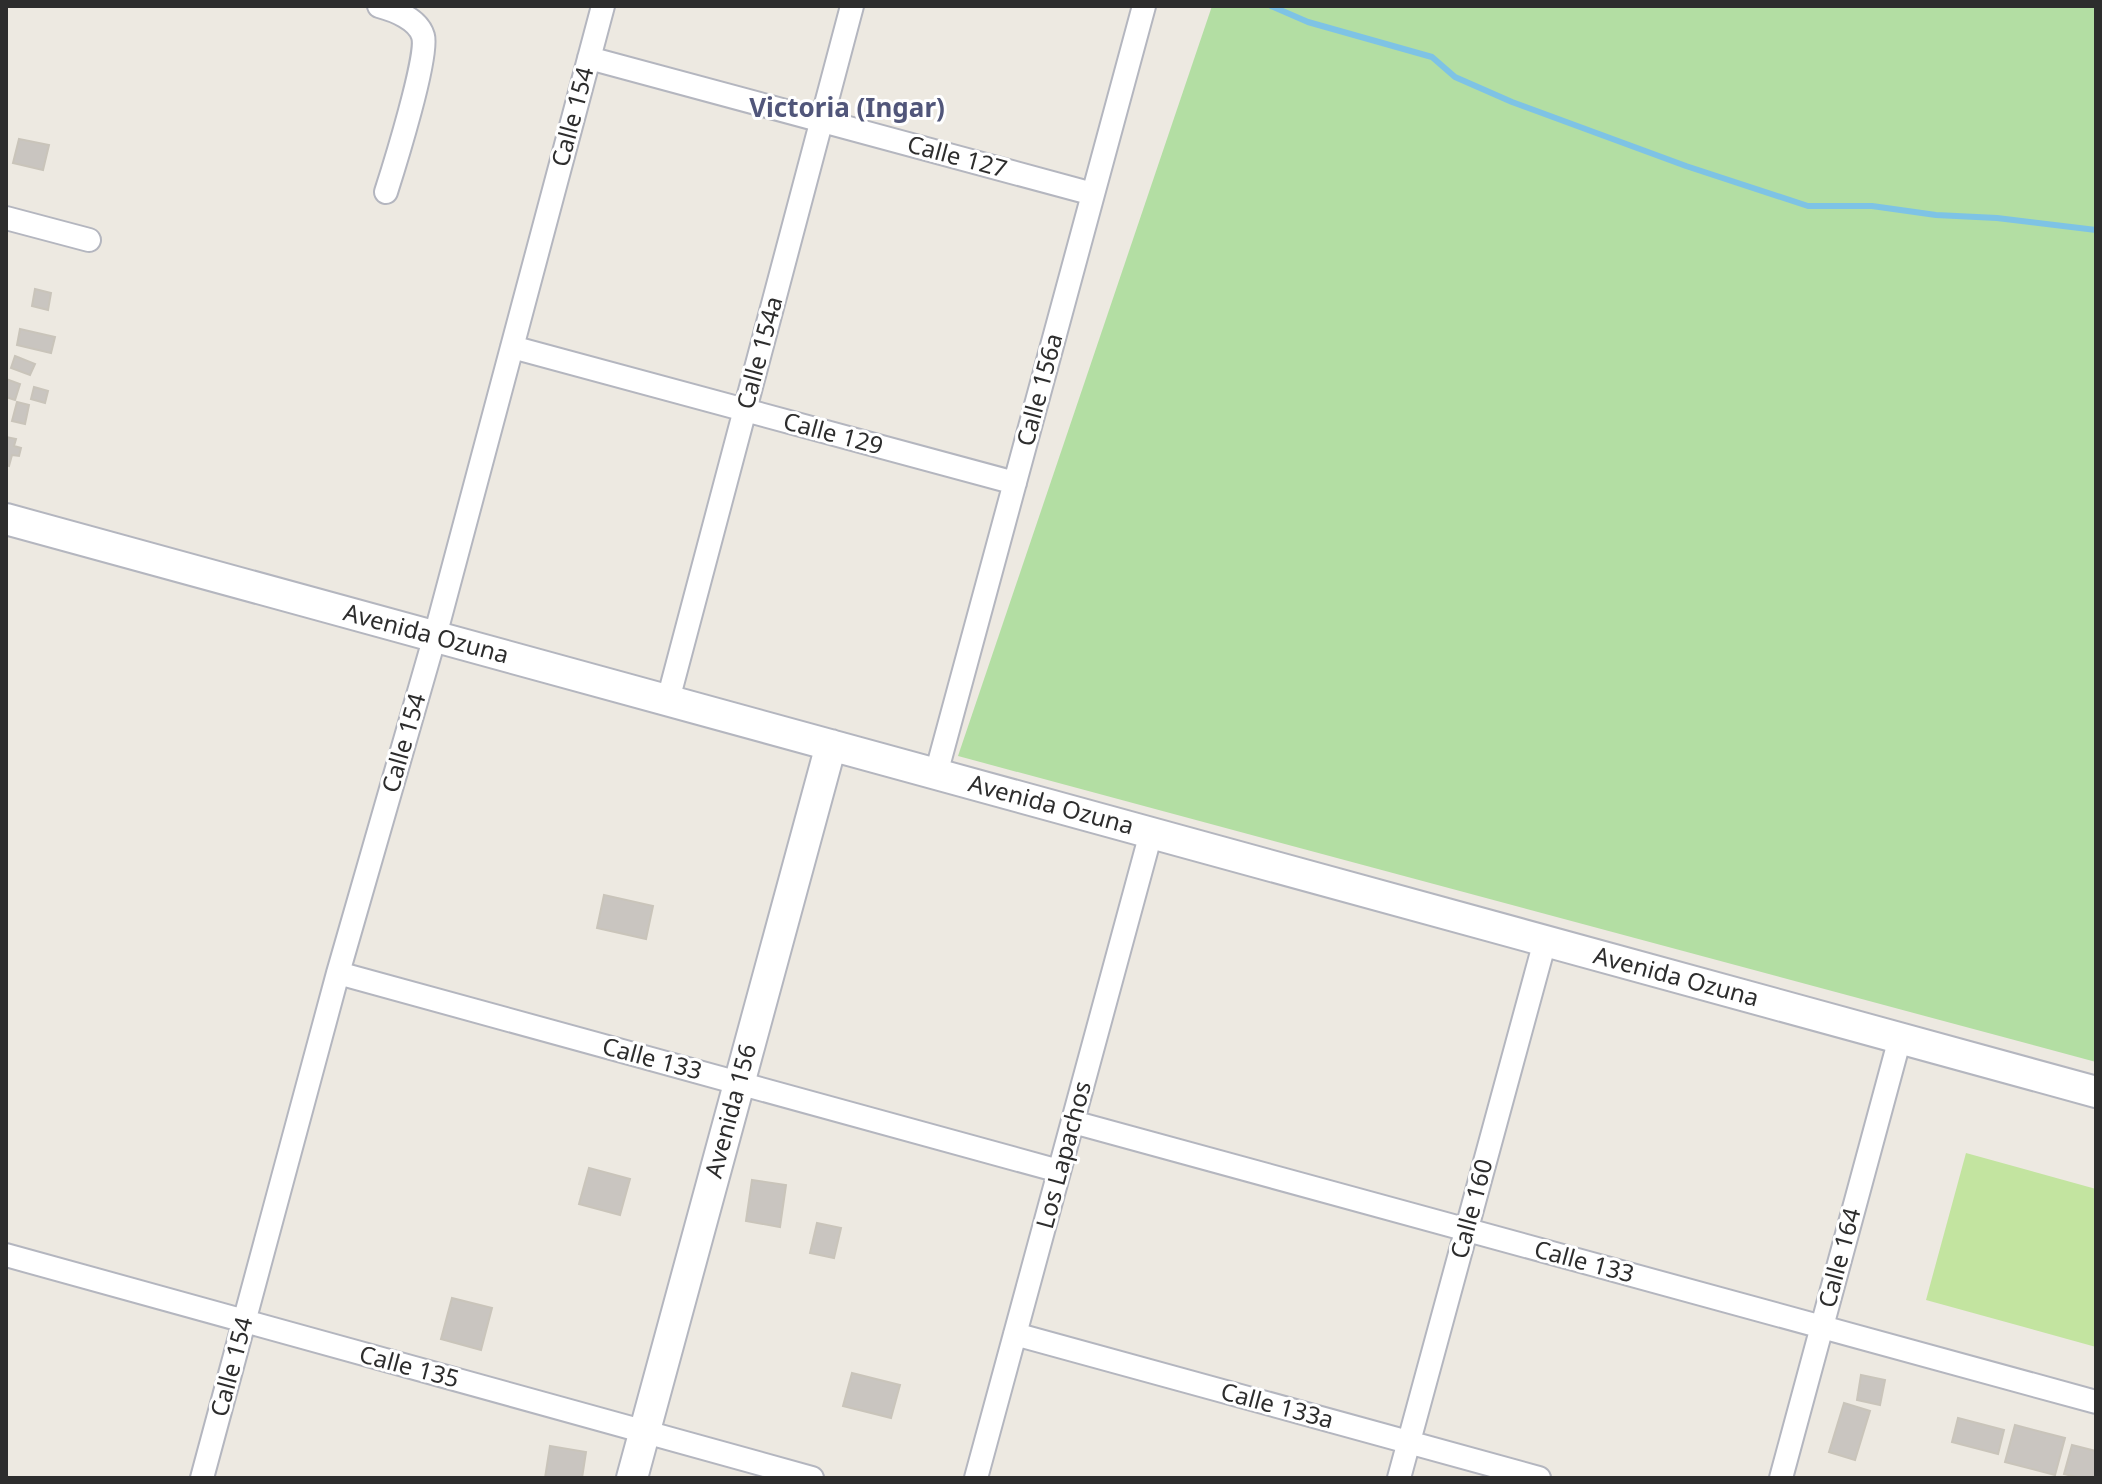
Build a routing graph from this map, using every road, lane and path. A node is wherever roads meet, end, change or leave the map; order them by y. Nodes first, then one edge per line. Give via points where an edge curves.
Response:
1 (603, 6) edge
2 (852, 6) edge
3 (1144, 6) edge
4 (383, 7) edge
5 (589, 58) junction
6 (822, 121) junction
7 (386, 192) dead end
8 (1093, 194) junction
9 (6, 218) edge
10 (89, 240) dead end
11 (512, 347) junction
12 (745, 410) junction
13 (1015, 483) junction
14 (6, 519) edge
15 (435, 636) junction
16 (668, 700) junction
17 (831, 745) junction
18 (936, 774) junction
19 (1151, 833) junction
20 (1545, 941) junction
21 (338, 973) junction
22 (1900, 1038) junction
23 (739, 1083) junction
24 (2096, 1092) edge
25 (1073, 1122) junction
26 (1059, 1171) junction
27 (1467, 1229) junction
28 (6, 1255) edge
29 (245, 1321) junction
30 (1822, 1327) junction
31 (1015, 1334) junction
32 (2096, 1402) edge
33 (644, 1431) junction
34 (1409, 1442) junction
35 (202, 1478) edge
36 (632, 1478) edge
37 (812, 1478) edge
38 (976, 1478) edge
39 (1399, 1478) edge
40 (1539, 1478) edge
41 (1781, 1478) edge

1 - 5 street, Calle 154
2 - 6 street, Calle 154a
3 - 8 street, Calle 156a
4 - 7 street via 416,23 424,38
5 - 6 street, Calle 127
5 - 11 street, Calle 154
6 - 8 street, Calle 127
6 - 12 street, Calle 154a
8 - 13 street, Calle 156a
9 - 10 street
11 - 12 street, Calle 129
11 - 15 street, Calle 154
12 - 13 street, Calle 129
12 - 16 street, Calle 154a
13 - 18 street, Calle 156a
14 - 15 main road, Avenida Ozuna
15 - 16 main road, Avenida Ozuna
15 - 21 street, Calle 154
16 - 17 main road, Avenida Ozuna
17 - 18 main road, Avenida Ozuna
17 - 23 main road, Avenida 156
18 - 19 main road, Avenida Ozuna
19 - 20 main road, Avenida Ozuna
19 - 25 street, Los Lapachos
20 - 22 main road, Avenida Ozuna
20 - 27 street, Calle 160
21 - 23 street, Calle 133
21 - 29 street, Calle 154
22 - 24 main road, Avenida Ozuna
22 - 30 street, Calle 164
23 - 26 street, Calle 133
23 - 33 main road, Avenida 156
25 - 26 street, Los Lapachos
25 - 27 street, Calle 133
26 - 31 street, Los Lapachos
27 - 30 street, Calle 133
27 - 34 street, Calle 160
28 - 29 street, Calle 135
29 - 33 street, Calle 135
29 - 35 street, Calle 154
30 - 32 street, Calle 133
30 - 41 street, Calle 164
31 - 34 street, Calle 133a
31 - 38 street, Los Lapachos
33 - 36 main road, Avenida 156
33 - 37 street, Calle 135
34 - 39 street, Calle 160
34 - 40 street, Calle 133a

